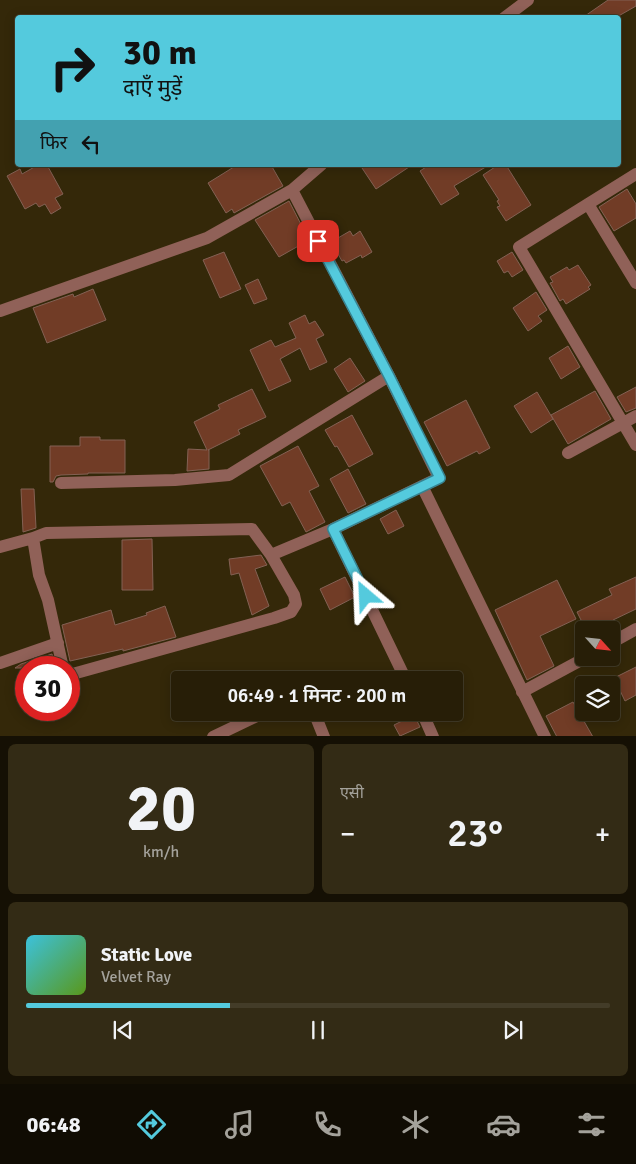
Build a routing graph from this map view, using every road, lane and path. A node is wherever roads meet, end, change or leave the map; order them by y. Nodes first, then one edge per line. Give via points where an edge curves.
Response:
1 (528, 0) edge
2 (508, 15) edge
3 (319, 167) edge
4 (636, 174) edge
5 (292, 190) junction
6 (588, 204) junction
7 (636, 284) edge
8 (0, 311) edge
9 (389, 376) junction
10 (636, 416) edge
11 (623, 423) junction
12 (636, 445) edge
13 (568, 453) dead end
14 (61, 483) dead end
15 (422, 486) junction
16 (333, 529) junction
17 (33, 538) junction
18 (0, 545) edge
19 (271, 555) junction
20 (636, 629) edge
21 (620, 638) edge
22 (58, 643) junction
23 (60, 656) edge
24 (0, 662) edge
25 (575, 663) edge
26 (402, 671) edge
27 (80, 672) edge
28 (522, 692) junction
29 (246, 721) edge
30 (318, 721) edge
31 (425, 721) edge
32 (213, 736) edge
33 (324, 736) edge
34 (431, 736) edge
35 (545, 736) edge

1 - 2 street
3 - 5 street
4 - 6 street
5 - 8 street via 207,238
5 - 9 street
6 - 7 street
6 - 11 street via 519,247
9 - 14 street via 229,475
9 - 15 street via 440,478
10 - 11 street
11 - 12 street
11 - 13 street
15 - 16 street
15 - 28 street
16 - 19 street
16 - 26 street
17 - 18 street
17 - 19 street via 46,533 252,528
17 - 22 street via 38,575 48,600
19 - 27 street via 294,595 296,604 291,612
20 - 21 street
22 - 23 street
22 - 24 street
25 - 28 street
28 - 35 street
29 - 32 street
30 - 33 street
31 - 34 street

